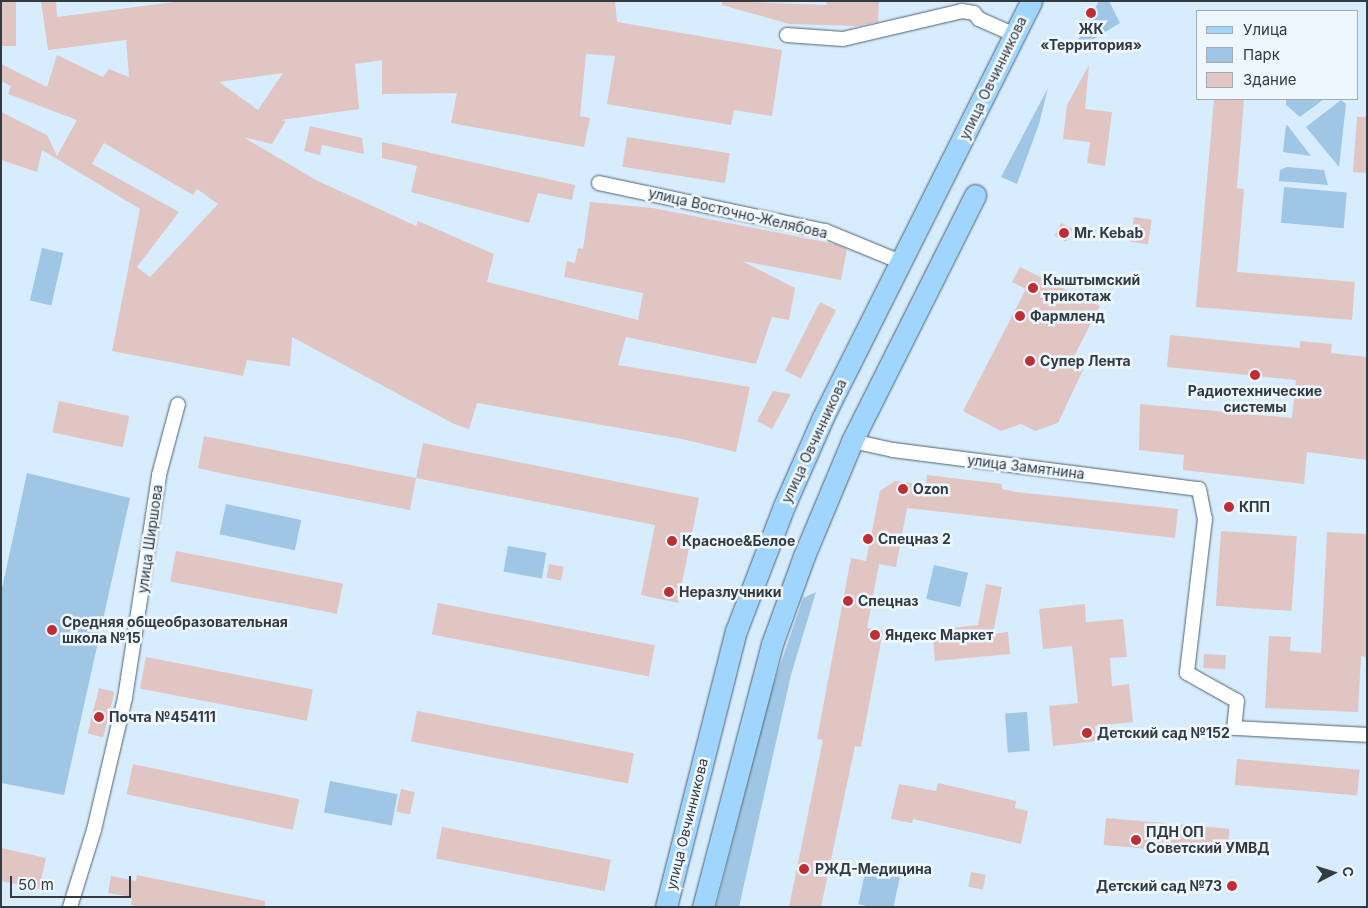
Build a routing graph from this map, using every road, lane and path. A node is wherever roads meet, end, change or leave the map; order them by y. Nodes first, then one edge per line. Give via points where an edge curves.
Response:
1 (1031, 1) edge
2 (788, 35) dead end
3 (1014, 35) junction
4 (599, 183) dead end
5 (975, 195) dead end
6 (901, 262) junction
7 (178, 404) dead end
8 (852, 441) junction
9 (1367, 735) edge
10 (70, 907) edge
11 (666, 907) edge
12 (704, 907) edge

1 - 3 main road, улица Овчинникова
2 - 3 street via 843,39 962,10 974,12 980,19
3 - 6 main road, улица Овчинникова
4 - 6 street, улица Восточно-Желябова via 825,231
5 - 8 main road
6 - 11 main road, улица Овчинникова via 784,506 736,631
7 - 10 street, улица Ширшова via 159,475 125,698 94,830
8 - 9 street, улица Замятнина via 1199,489 1205,518 1187,673 1237,701 1234,728
8 - 12 main road via 772,644

